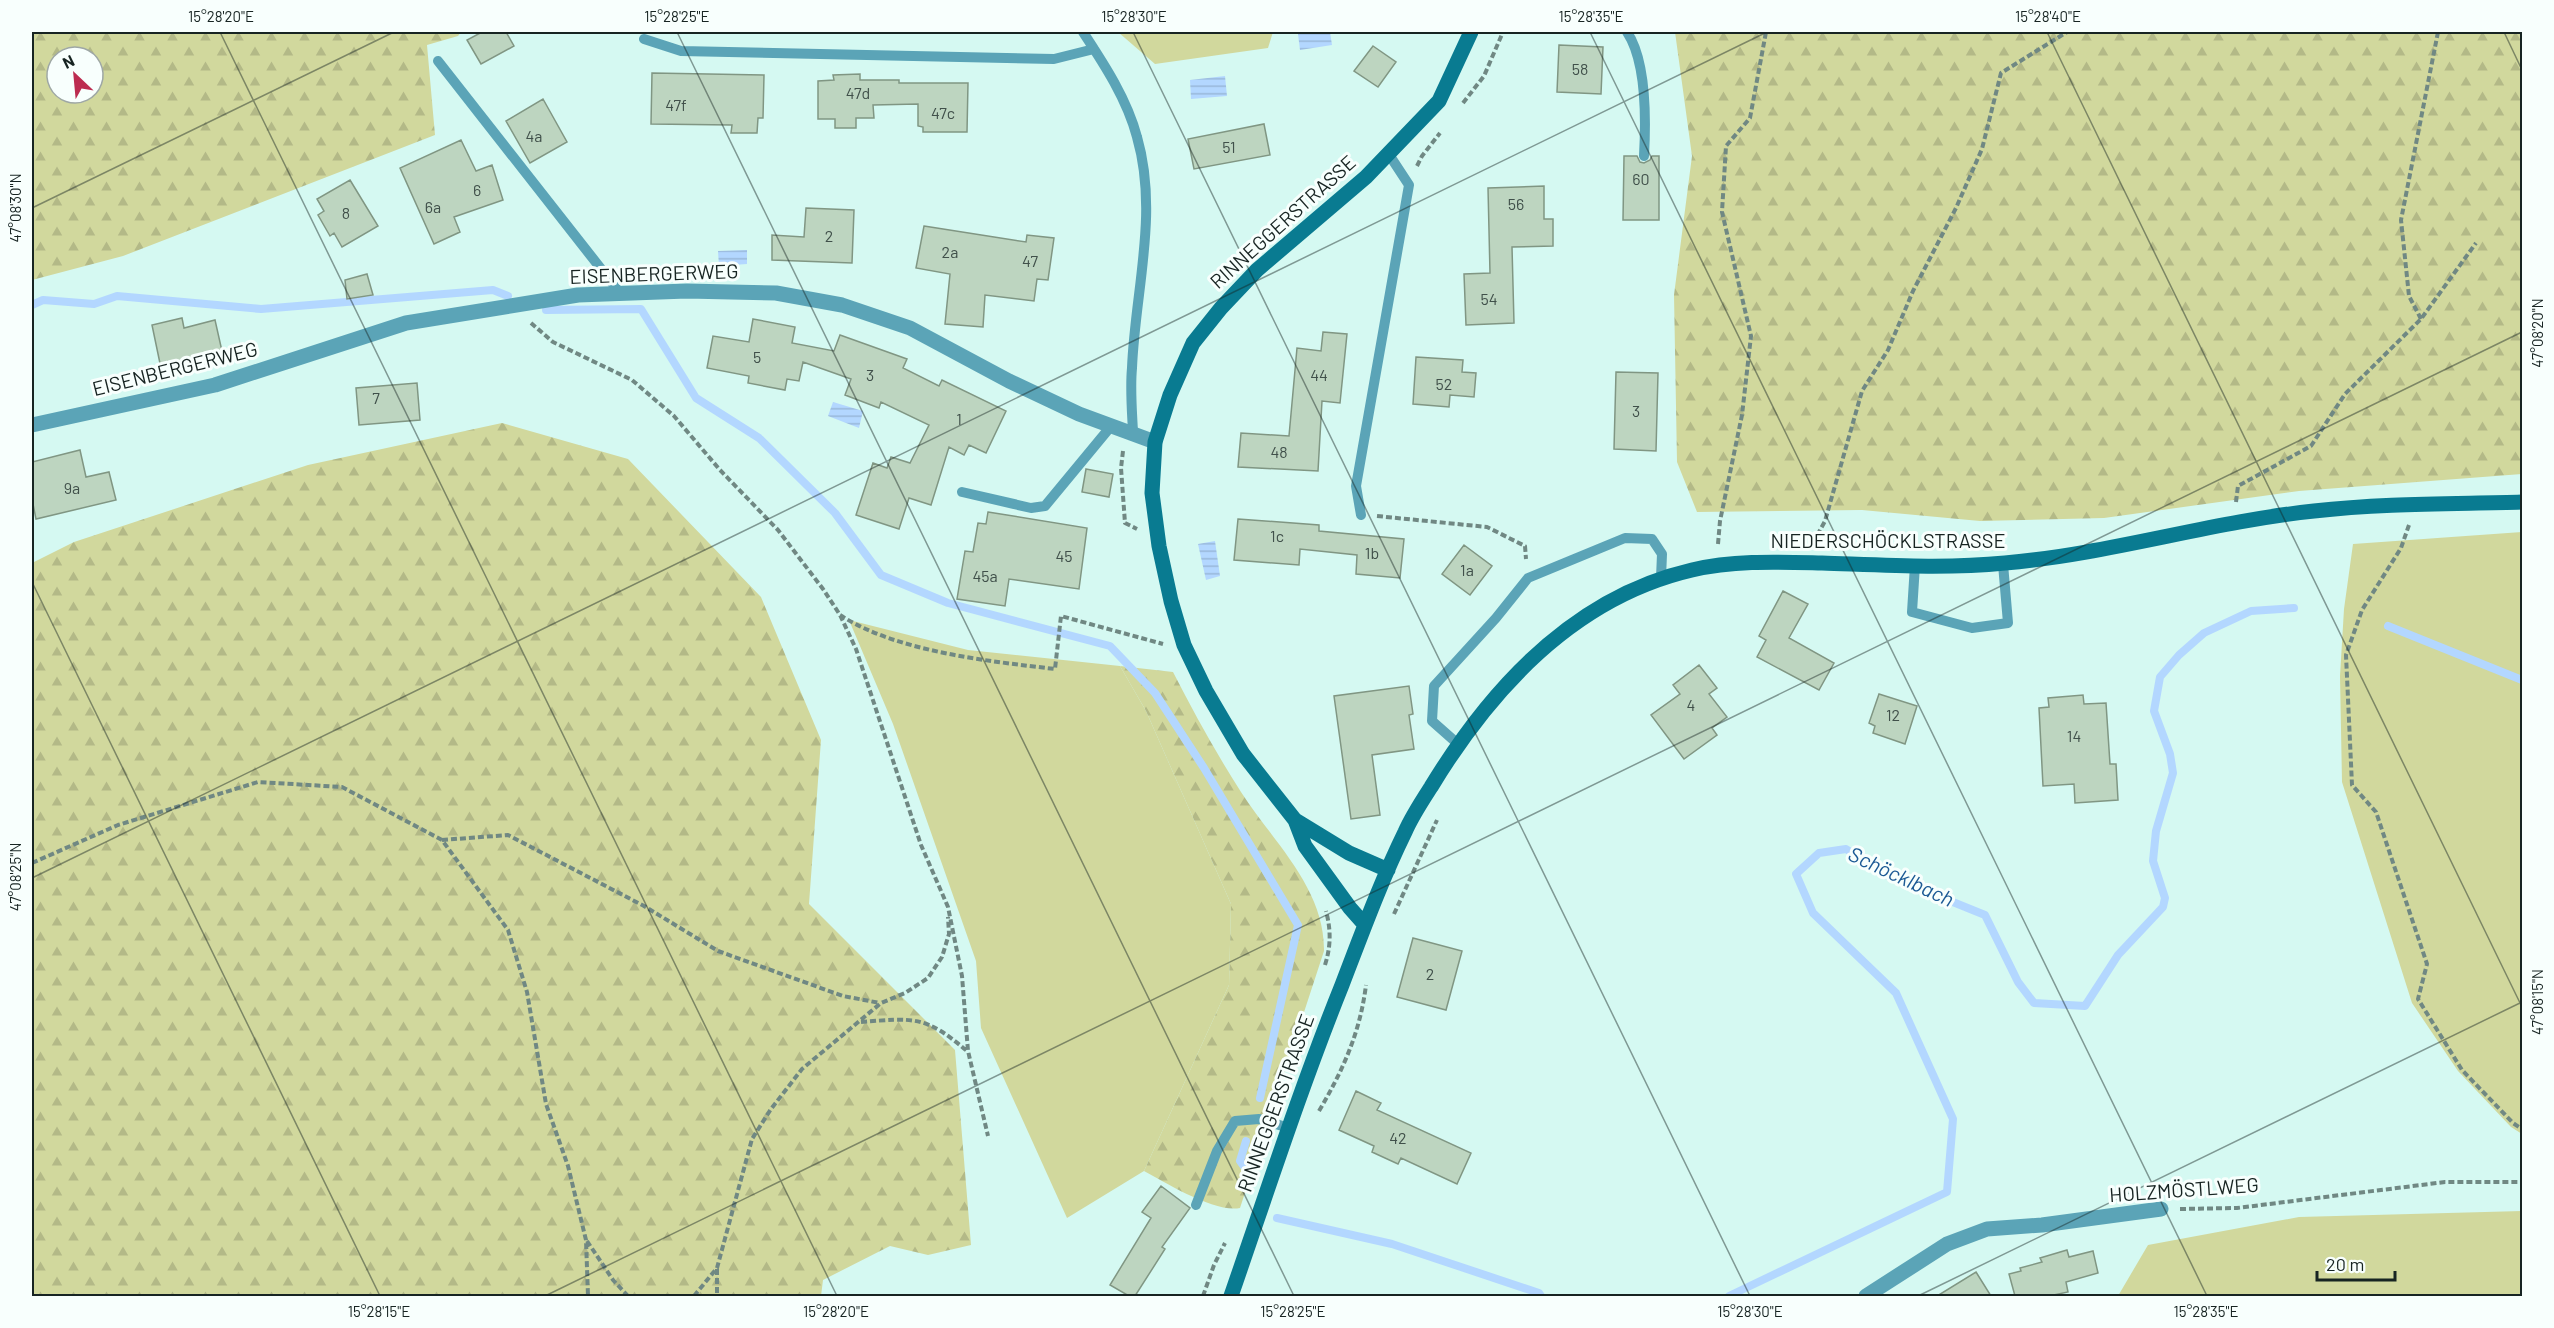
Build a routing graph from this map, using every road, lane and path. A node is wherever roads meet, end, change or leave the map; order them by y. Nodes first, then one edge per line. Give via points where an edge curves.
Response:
1 (1083, 32) edge
2 (1471, 32) edge
3 (1627, 32) edge
4 (1766, 32) edge
5 (2067, 32) edge
6 (2438, 32) edge
7 (644, 39) dead end
8 (1094, 49) junction
9 (438, 61) dead end
10 (1388, 153) junction
11 (1644, 156) dead end
12 (2476, 243) dead end
13 (620, 293) junction
14 (520, 304) junction
15 (2421, 319) junction
16 (32, 425) edge
17 (1123, 429) junction
18 (1155, 442) junction
19 (962, 492) dead end
20 (2523, 502) edge
21 (1361, 515) joint
22 (2234, 524) junction
23 (2398, 524) dead end
24 (1138, 539) dead end
25 (1803, 562) junction
26 (2003, 564) junction
27 (1915, 565) junction
28 (1717, 566) junction
29 (1528, 578) junction
30 (1661, 578) junction
31 (840, 615) junction
32 (1162, 634) dead end
33 (1458, 744) junction
34 (1442, 810) dead end
35 (1295, 820) junction
36 (442, 840) junction
37 (32, 863) edge
38 (1388, 870) junction
39 (1321, 903) dead end
40 (948, 907) junction
41 (1392, 919) dead end
42 (1365, 925) junction
43 (1322, 974) dead end
44 (1369, 975) dead end
45 (881, 1003) junction
46 (861, 1022) junction
47 (968, 1051) junction
48 (1315, 1117) dead end
49 (1289, 1128) junction
50 (2523, 1129) edge
51 (988, 1136) dead end
52 (2523, 1182) edge
53 (1196, 1205) dead end
54 (2161, 1209) joint
55 (586, 1240) junction
56 (717, 1268) junction
57 (588, 1296) edge
58 (628, 1296) edge
59 (694, 1296) edge
60 (717, 1296) edge
61 (1231, 1296) edge
62 (1866, 1296) edge

1 - 8 lane
2 - 10 main road, RINNEGGERSTRASSE via 1439,101
3 - 11 lane via 1634,43 1647,112
4 - 28 path via 1750,118 1726,146 1722,212 1751,336 1742,415 1720,521
5 - 25 path via 2001,73 1982,149 1888,350 1862,391 1825,521
6 - 15 path via 2401,220 2409,296
7 - 8 lane via 681,51 1054,59
8 - 17 lane via 1114,80 1137,136 1147,198
9 - 13 lane
10 - 18 main road, RINNEGGERSTRASSE via 1257,270 1221,308 1193,343 1170,394
10 - 21 lane via 1409,185 1356,486
12 - 15 path
13 - 14 street, EISENBERGERWEG
13 - 17 street, EISENBERGERWEG via 776,293 842,305 910,328 1078,414
14 - 16 street, EISENBERGERWEG via 406,323 215,385
14 - 31 path via 532,326 553,342 632,380 674,416 778,530
15 - 22 path via 2345,394 2312,446 2238,486
17 - 18 street, EISENBERGERWEG
17 - 19 lane via 1045,506 1031,508
17 - 24 path via 1125,523 1137,529
18 - 35 main road, RINNEGGERSTRASSE via 1152,493 1159,546 1184,645 1243,754
20 - 22 main road, NIEDERSCHÖCKLSTRASSE via 2313,511
21 - 29 path via 1487,527 1525,546
22 - 26 main road, NIEDERSCHÖCKLSTRASSE
23 - 50 path via 2409,523 2401,548 2362,610 2346,655 2352,785 2376,812 2427,964 2418,999 2462,1070 2513,1124
25 - 27 main road, NIEDERSCHÖCKLSTRASSE
25 - 28 main road, NIEDERSCHÖCKLSTRASSE
26 - 27 main road, NIEDERSCHÖCKLSTRASSE
26 - 27 lane via 2008,623 1972,628 1912,612
28 - 30 main road, NIEDERSCHÖCKLSTRASSE
29 - 30 lane via 1625,538 1652,539 1662,554
29 - 33 lane via 1434,686 1432,722
30 - 33 main road, NIEDERSCHÖCKLSTRASSE via 1617,598 1560,633 1526,663
31 - 32 path via 862,630 933,650 1055,669 1061,616 1166,644
31 - 40 path via 856,649 921,845
33 - 38 main road, NIEDERSCHÖCKLSTRASSE via 1406,828
34 - 41 path
35 - 38 main road, RINNEGGERSTRASSE via 1348,853
35 - 42 main road, RINNEGGERSTRASSE via 1305,846
36 - 37 path via 342,787 258,782 118,825
36 - 45 path via 508,835 644,906 718,951 843,996
36 - 55 path via 508,930 527,992 546,1104 568,1166
38 - 42 main road, RINNEGGERSTRASSE
39 - 43 path via 1331,929
40 - 45 path via 948,934 942,957 928,978
40 - 47 path via 962,976
42 - 49 main road, RINNEGGERSTRASSE
44 - 48 path via 1354,1040 1339,1078
45 - 46 path
46 - 47 path via 912,1018 943,1030
46 - 56 path via 802,1069 752,1139
47 - 51 path
49 - 53 lane via 1259,1119 1235,1121 1217,1151
49 - 61 main road, RINNEGGERSTRASSE
52 - 54 path, HOLZMÖSTLWEG via 2445,1182 2237,1208
54 - 62 street, HOLZMÖSTLWEG via 1987,1229 1947,1244
55 - 57 path
55 - 58 path
56 - 59 path
56 - 60 path

